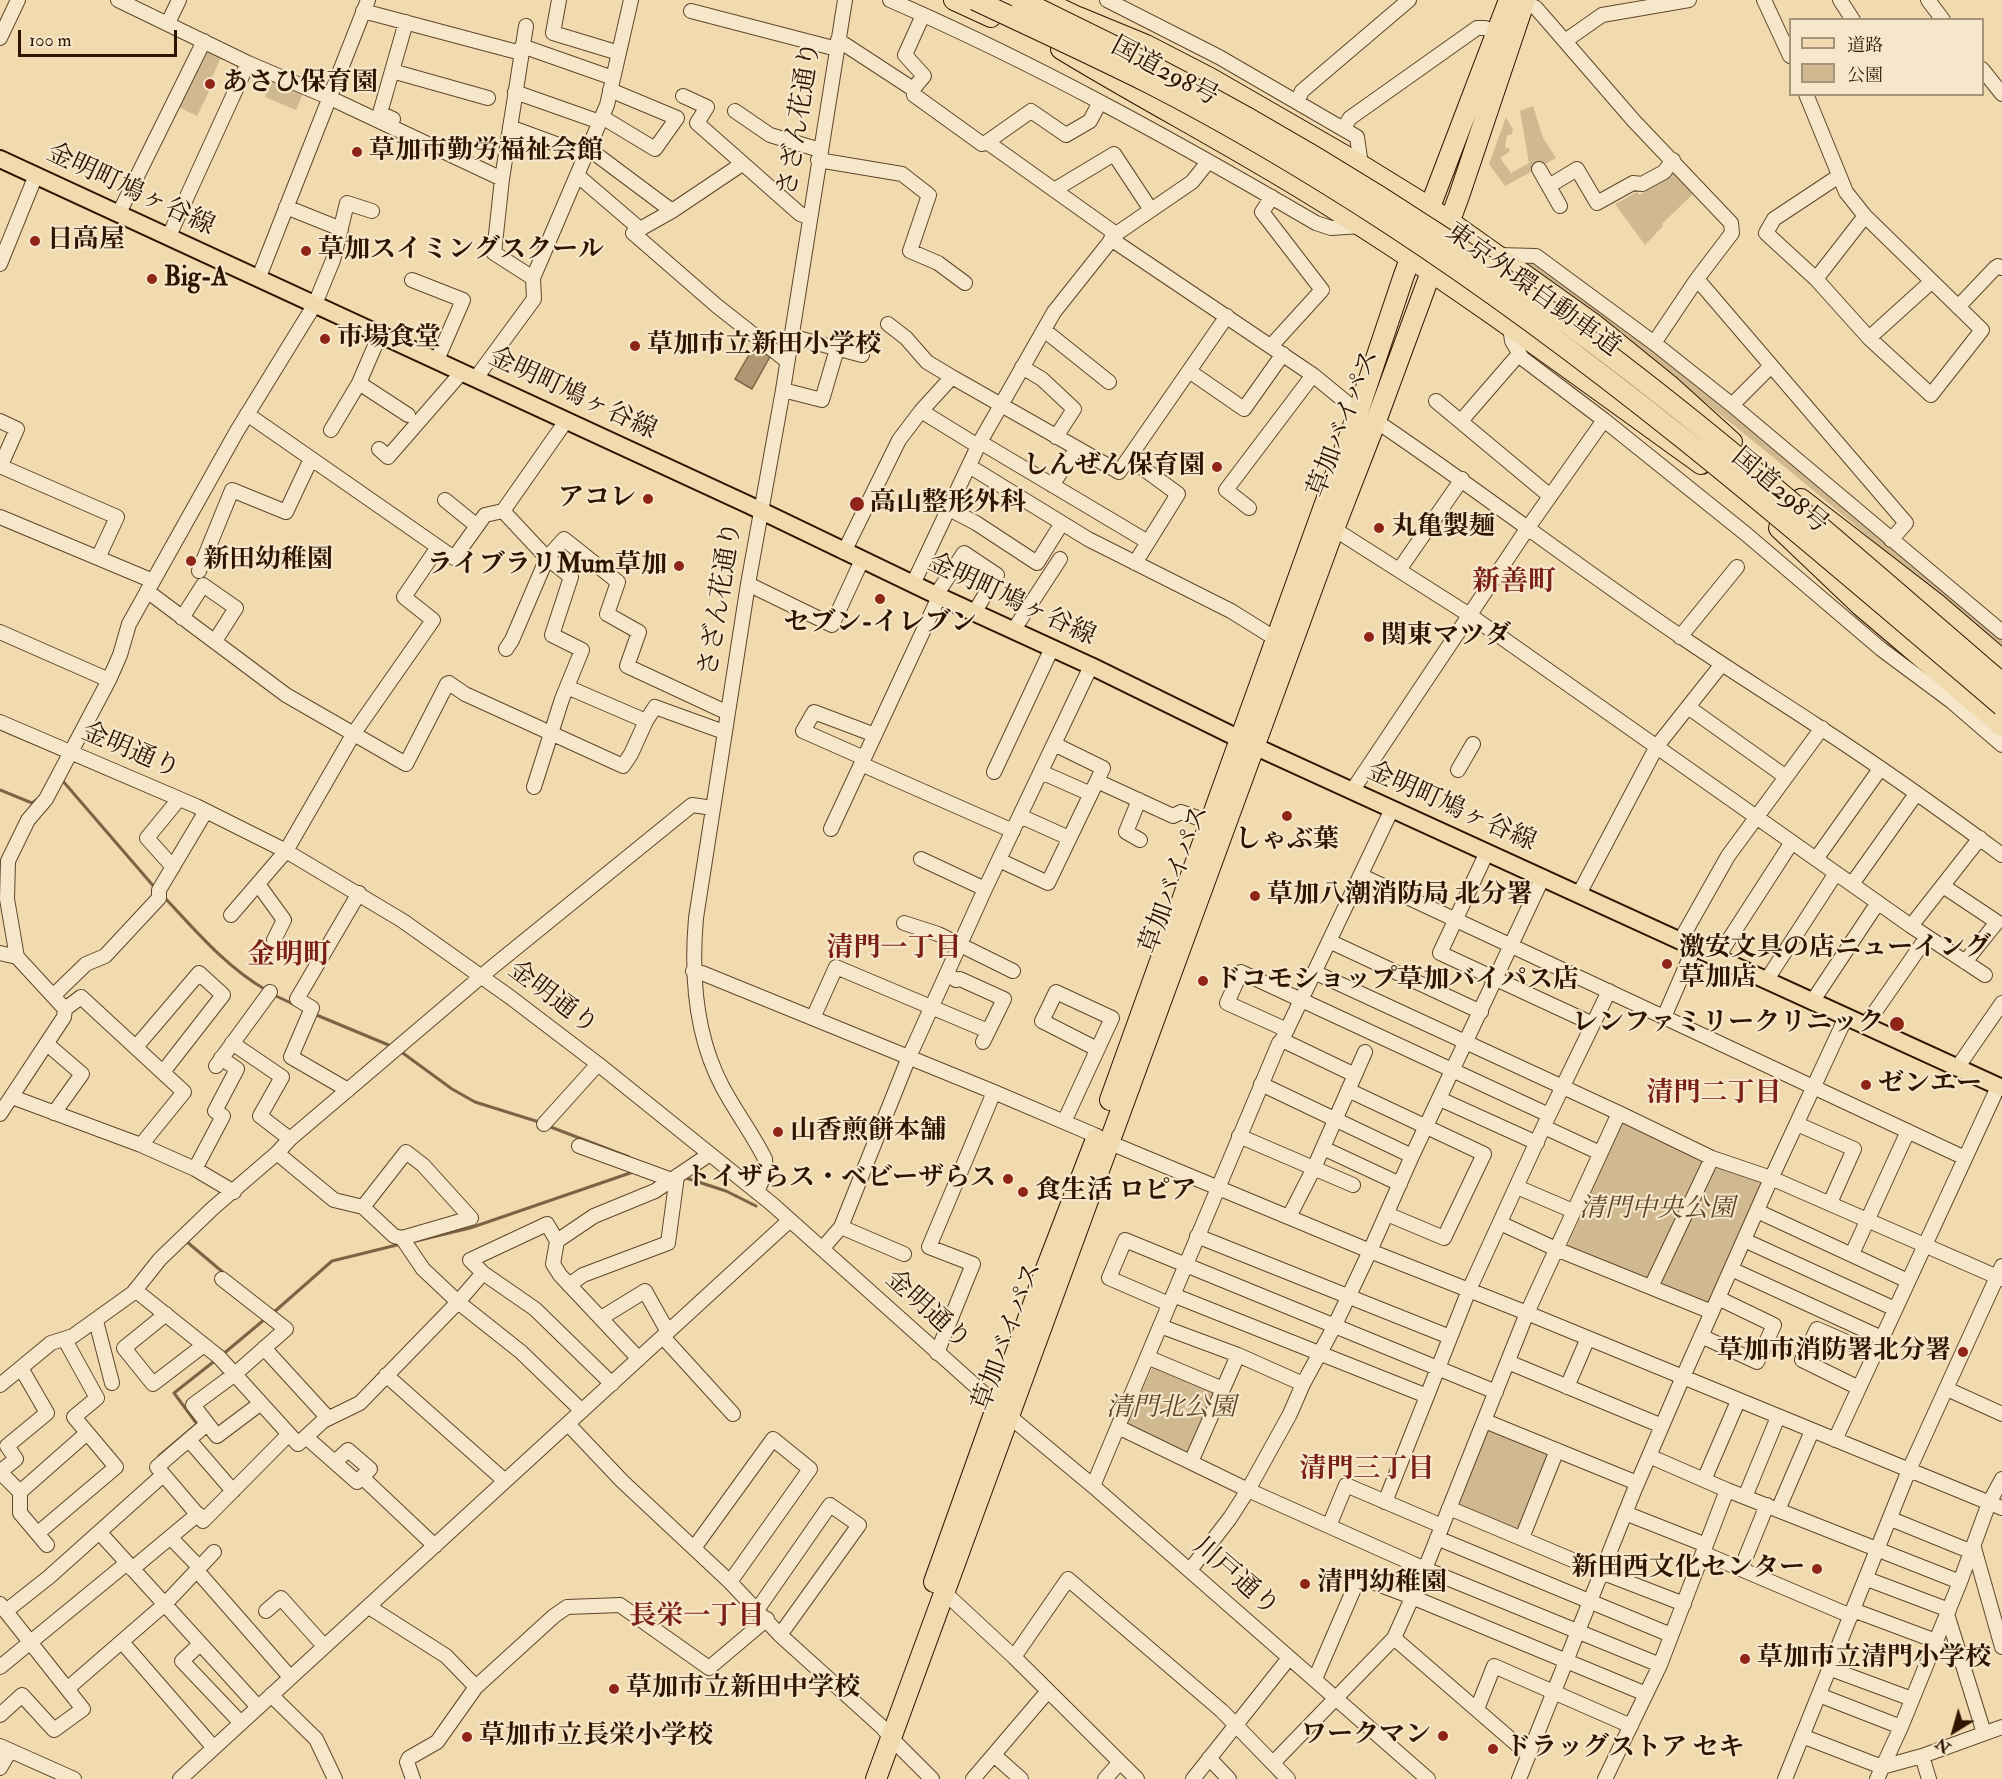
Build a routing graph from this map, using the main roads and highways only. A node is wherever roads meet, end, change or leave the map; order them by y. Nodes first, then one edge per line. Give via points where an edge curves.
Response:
1 (939, 0) edge
2 (954, 0) edge
3 (975, 0) edge
4 (1020, 0) edge
5 (1042, 0) edge
6 (1520, 1) edge
7 (1000, 21) junction
8 (1061, 49) junction
9 (0, 159) edge
10 (1342, 205) dead end
11 (1430, 207) junction
12 (1450, 221) junction
13 (1410, 259) junction
14 (1431, 272) junction
15 (1516, 277) dead end
16 (1737, 447) junction
17 (1800, 498) junction
18 (1775, 524) junction
19 (2002, 660) edge
20 (2002, 672) edge
21 (2002, 682) edge
22 (2002, 706) edge
23 (2002, 717) edge
24 (2002, 726) edge
25 (1247, 742) junction
26 (2000, 1087) edge
27 (1103, 1139) junction
28 (1003, 1410) junction
29 (886, 1733) junction
30 (863, 1779) edge
31 (876, 1779) edge

1 - 7 highway
2 - 7 highway, 国道298号
3 - 22 highway, 東京外環自動車道, bridge via 1152,84 1217,120 1337,190 1461,272 1661,419
4 - 21 highway, 東京外環自動車道, bridge via 1225,104 1341,172 1483,264 1696,422
5 - 11 highway via 1210,78
6 - 11 highway, 草加バイパス via 1497,33
6 - 12 highway, 草加バイパス
7 - 8 highway, 国道298号
8 - 10 highway, 国道298号 via 1183,112
8 - 13 highway, 国道298号 via 1273,171
9 - 25 main road, 金明町鳩ヶ谷線
11 - 12 highway
11 - 13 highway, 草加バイパス
12 - 14 highway, 草加バイパス
12 - 16 highway via 1595,325
13 - 14 highway, 国道298号
13 - 25 highway, 草加バイパス via 1276,639
14 - 18 highway, 国道298号 via 1512,322 1715,474
14 - 25 highway, 草加バイパス via 1334,529
15 - 16 highway, 国道298号 via 1642,370
16 - 17 highway, 国道298号
17 - 19 highway
17 - 20 highway, 国道298号
18 - 23 highway, 国道298号
18 - 24 highway via 1861,606
25 - 26 main road, 金明町鳩ヶ谷線
25 - 27 highway, 草加バイパス
25 - 27 highway, 草加バイパス via 1209,822
27 - 28 highway, 草加バイパス
28 - 29 highway, 草加バイパス
28 - 29 highway, 草加バイパス via 944,1592
29 - 30 highway, 草加バイパス
29 - 31 highway, 草加バイパス

